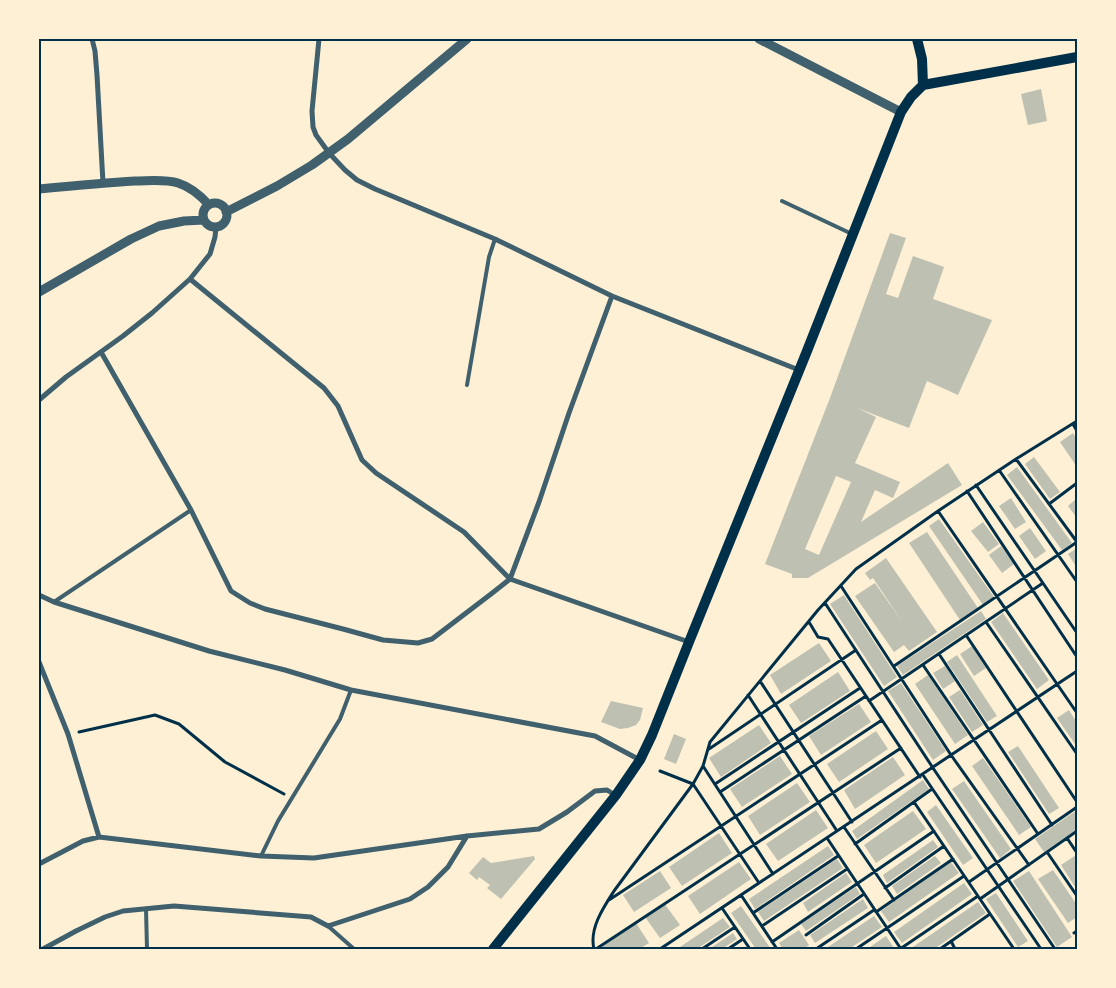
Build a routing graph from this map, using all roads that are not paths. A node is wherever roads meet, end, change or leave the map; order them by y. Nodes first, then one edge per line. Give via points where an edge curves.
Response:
1 (92, 39) edge
2 (319, 39) edge
3 (467, 39) edge
4 (758, 39) edge
5 (917, 39) edge
6 (1077, 57) edge
7 (923, 85) junction
8 (901, 112) junction
9 (328, 153) junction
10 (103, 182) junction
11 (39, 189) edge
12 (782, 200) dead end
13 (209, 205) junction
14 (226, 212) junction
15 (204, 220) junction
16 (216, 227) junction
17 (852, 234) junction
18 (496, 239) junction
19 (190, 279) junction
20 (39, 292) edge
21 (612, 296) junction
22 (101, 352) junction
23 (799, 370) junction
24 (467, 385) dead end
25 (39, 400) edge
26 (190, 510) junction
27 (510, 579) junction
28 (39, 595) edge
29 (54, 602) junction
30 (689, 642) junction
31 (39, 662) edge
32 (351, 690) junction
33 (640, 760) junction
34 (616, 795) junction
35 (468, 836) junction
36 (99, 837) junction
37 (261, 856) junction
38 (39, 864) edge
39 (146, 909) junction
40 (328, 926) junction
41 (43, 949) edge
42 (147, 949) edge
43 (354, 949) edge
44 (494, 949) edge

1 - 10 street
2 - 9 street via 312,119 316,135
3 - 9 street
4 - 8 street
5 - 7 main road
6 - 7 main road
7 - 8 main road
8 - 17 main road
9 - 14 street via 277,186
9 - 18 street via 357,180 374,189
10 - 11 street
10 - 13 street via 175,182 195,191
12 - 17 lane
13 - 14 street via 219,204
13 - 15 street via 204,212
14 - 16 street via 225,222
15 - 16 street
15 - 20 street via 159,226
16 - 19 street via 210,254
17 - 23 main road
18 - 21 street
18 - 24 lane via 489,257
19 - 22 street
19 - 27 street via 324,388 338,406 362,460 376,473 464,532
21 - 23 street
21 - 27 street
22 - 25 street
22 - 26 street
23 - 30 main road
26 - 27 street via 231,591 265,609 383,640 418,643 432,639
26 - 29 lane
27 - 30 street
28 - 29 street
29 - 32 street via 210,651
30 - 33 main road
31 - 36 street via 68,734
32 - 33 street via 595,736
32 - 37 lane via 340,720 278,821
33 - 34 main road
34 - 35 street via 607,790 595,791 539,830
34 - 44 main road
35 - 37 street via 314,858
35 - 40 street via 448,867 410,899
36 - 37 street
36 - 38 street via 83,841
39 - 40 street via 174,906 311,917
39 - 41 street via 105,917
39 - 42 lane
40 - 43 lane

